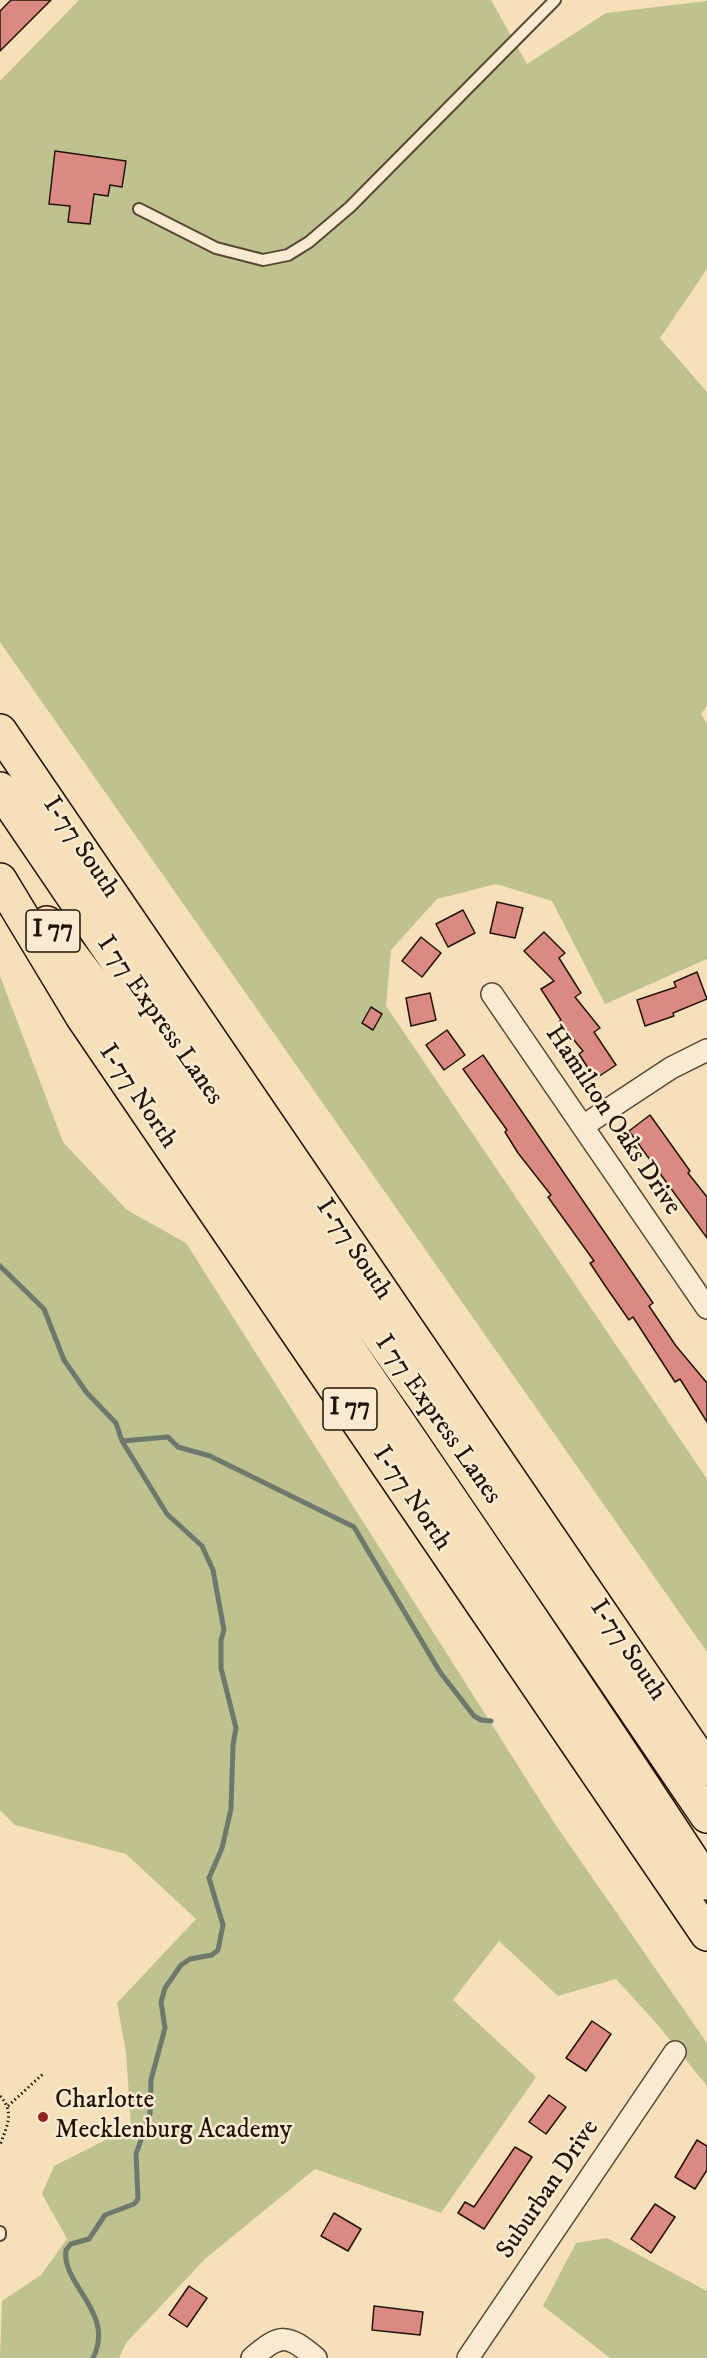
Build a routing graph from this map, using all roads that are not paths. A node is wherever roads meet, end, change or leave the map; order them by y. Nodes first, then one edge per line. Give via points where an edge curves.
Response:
1 (555, 0) edge
2 (139, 209) dead end
3 (0, 730) edge
4 (0, 789) edge
5 (0, 861) edge
6 (0, 880) edge
7 (492, 994) dead end
8 (707, 1050) edge
9 (583, 1126) junction
10 (707, 1308) edge
11 (707, 1769) edge
12 (707, 1816) edge
13 (707, 1883) edge
14 (707, 1934) edge
15 (675, 2052) dead end
16 (252, 2358) edge
17 (316, 2358) edge
18 (468, 2358) edge

1 - 2 lane via 350,207 288,255 263,260 216,248
3 - 11 highway, I-77 South / I 77
4 - 12 highway, I 77 Express Lanes / I 77 via 426,1402
5 - 13 highway, I 77 Express Lanes / I 77 via 106,1000 299,1277
6 - 14 highway, I-77 North / I 77 via 82,1016
7 - 9 street, Hamilton Oaks Drive
8 - 9 street via 671,1068
9 - 10 street, Hamilton Oaks Drive
15 - 18 street, Suburban Drive
16 - 17 street via 268,2344 288,2338

